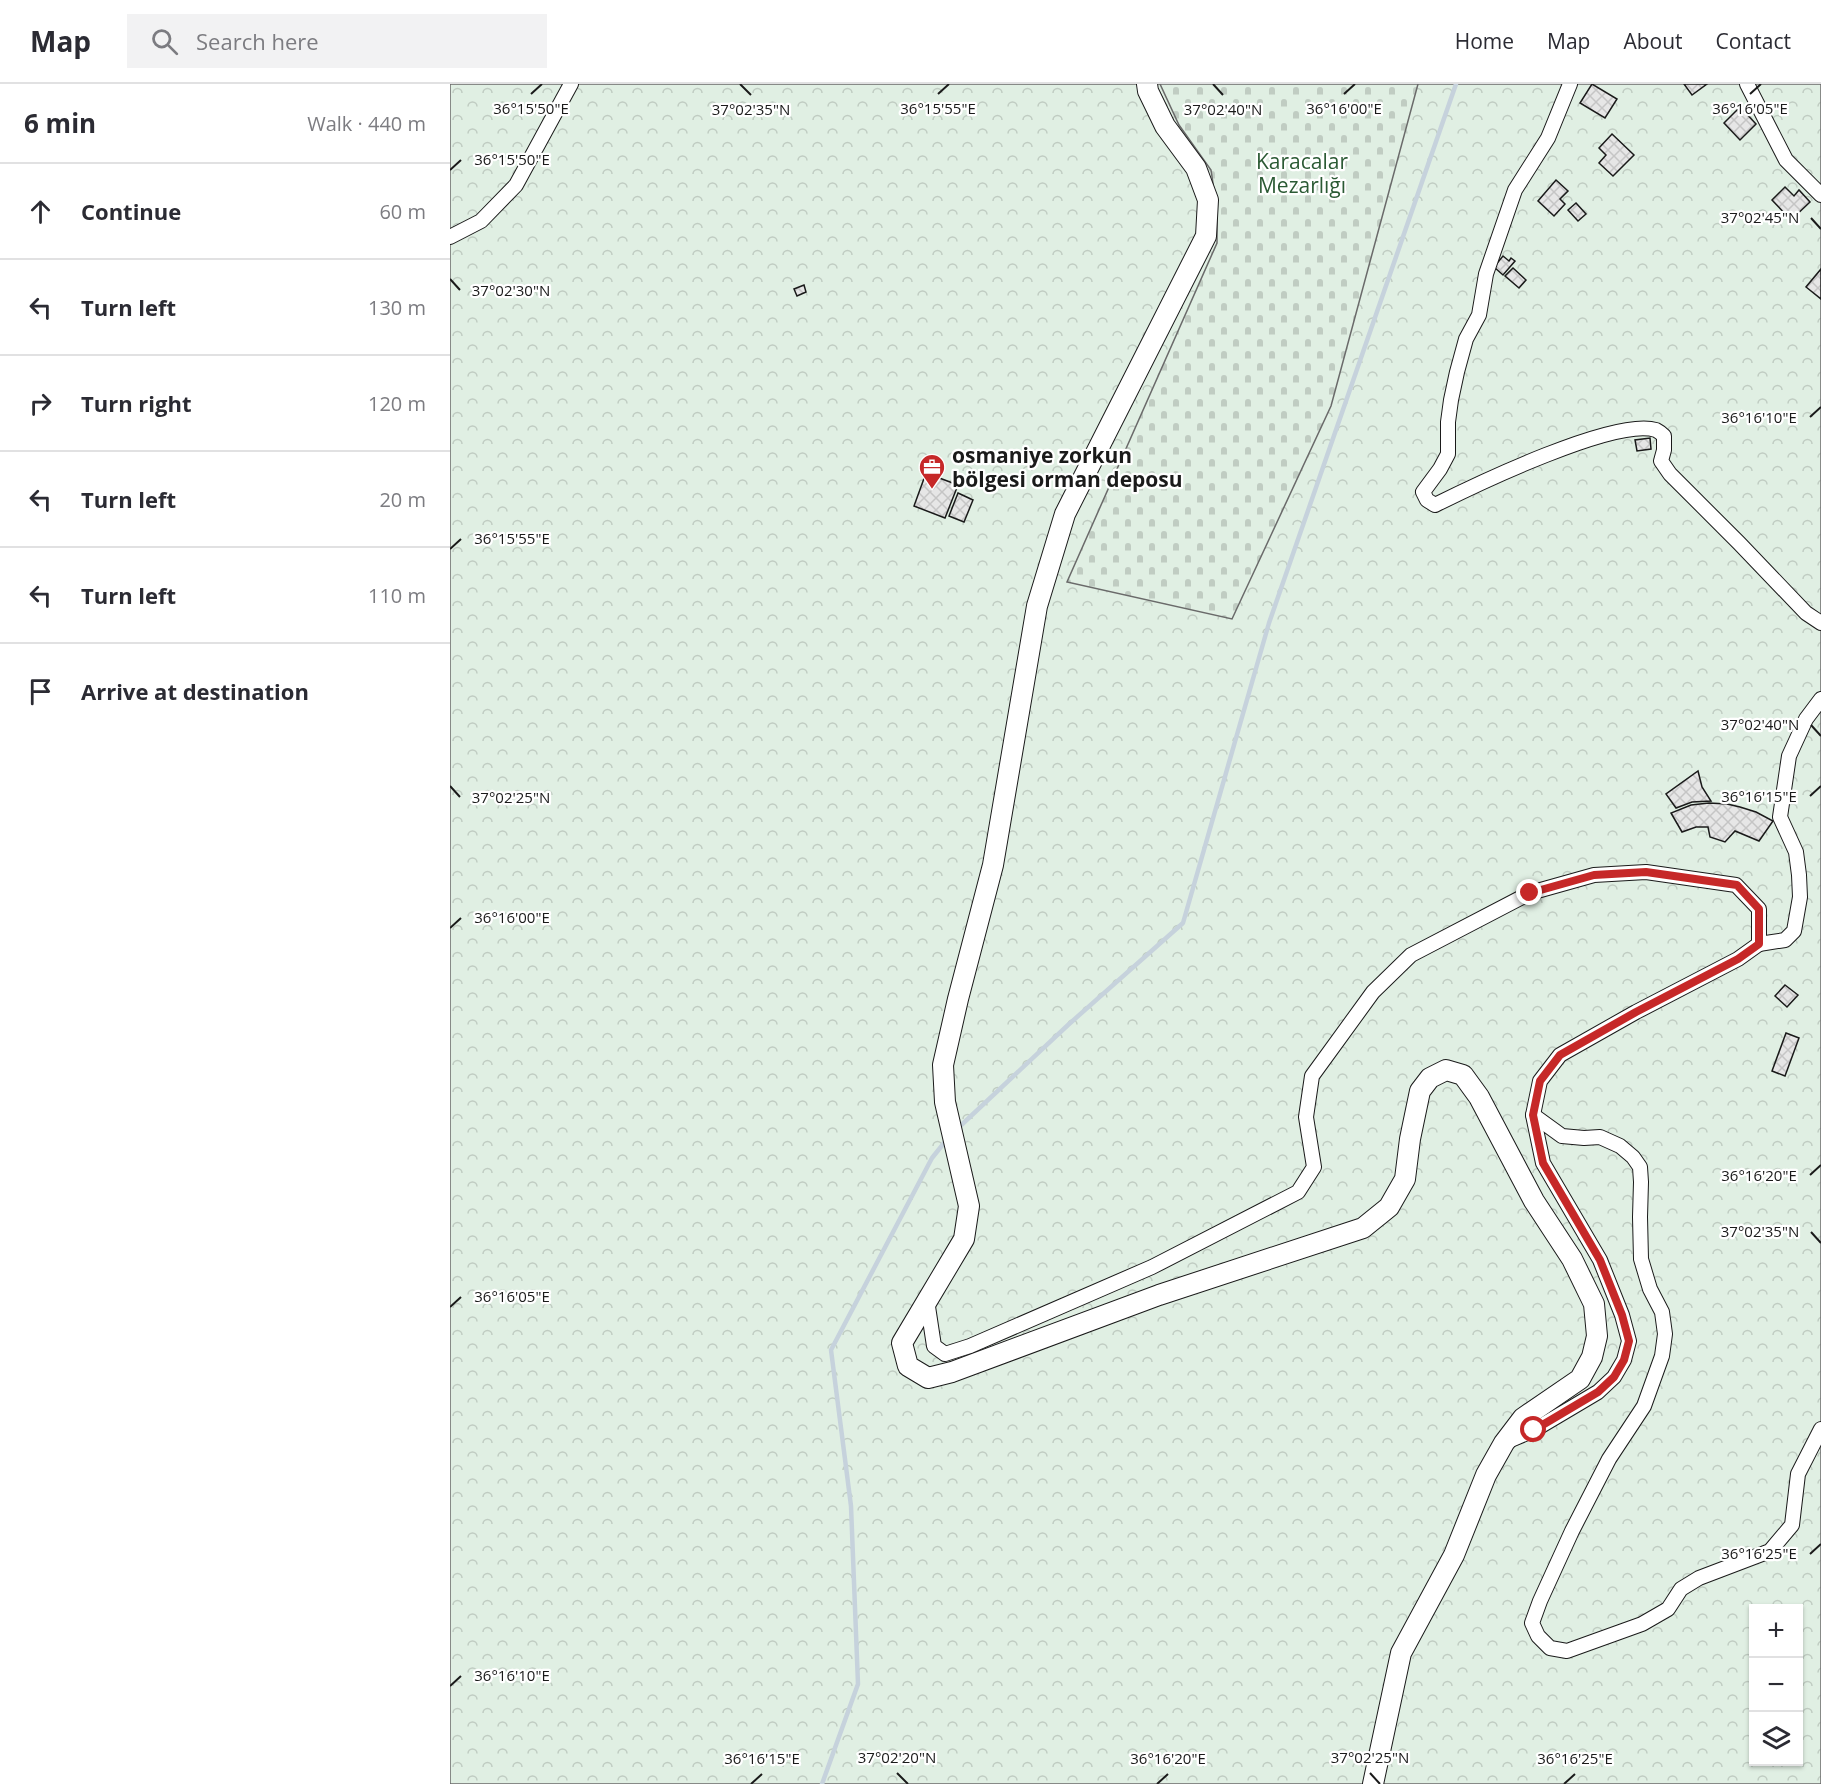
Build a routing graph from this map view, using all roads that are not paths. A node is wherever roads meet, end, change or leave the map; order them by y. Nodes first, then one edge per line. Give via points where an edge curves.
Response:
1 (571, 84) edge
2 (1147, 84) edge
3 (1570, 84) edge
4 (1747, 84) edge
5 (1821, 195) edge
6 (450, 237) edge
7 (1821, 623) edge
8 (1821, 699) edge
9 (1759, 944) junction
10 (1533, 1115) junction
11 (927, 1300) junction
12 (1821, 1430) edge
13 (1504, 1443) junction
14 (1373, 1784) edge

1 - 6 street via 516,185 481,221
2 - 11 street via 1165,126 1196,168 1208,200 1206,236 1065,514 1037,606 993,865 943,1065 945,1102 969,1206 964,1239
3 - 7 street via 1548,138 1515,190 1486,274 1479,315 1466,339 1451,400 1448,454 1423,492 1435,505 1486,479 1611,432 1657,430 1664,436 1661,461 1670,474 1806,614
4 - 5 street via 1786,160
8 - 9 street via 1806,719 1789,756 1780,817 1796,852 1799,875 1794,931 1785,940
9 - 10 street via 1560,1055 1540,1081
9 - 11 street via 1759,909 1737,885 1646,872 1594,875 1530,893 1411,955 1373,992 1312,1076 1306,1117 1314,1167 1298,1192 1152,1267 945,1354 934,1346
10 - 12 street via 1562,1136 1600,1137 1620,1146 1640,1167 1641,1258 1662,1312 1665,1334 1662,1356 1644,1406 1609,1460 1540,1601 1532,1623 1538,1636 1550,1648 1567,1651 1599,1640 1642,1624 1668,1609 1681,1589 1699,1578 1770,1551 1792,1525 1798,1474
10 - 13 street via 1543,1163 1600,1260 1629,1341 1614,1377 1598,1392
11 - 13 street via 902,1343 908,1366 928,1378 1159,1295 1363,1228 1389,1207 1405,1179 1420,1091 1430,1077 1446,1070 1463,1075 1479,1097 1534,1202 1572,1258 1594,1304 1597,1336 1592,1357 1580,1379 1523,1418
13 - 14 street via 1486,1475 1454,1555 1401,1653

